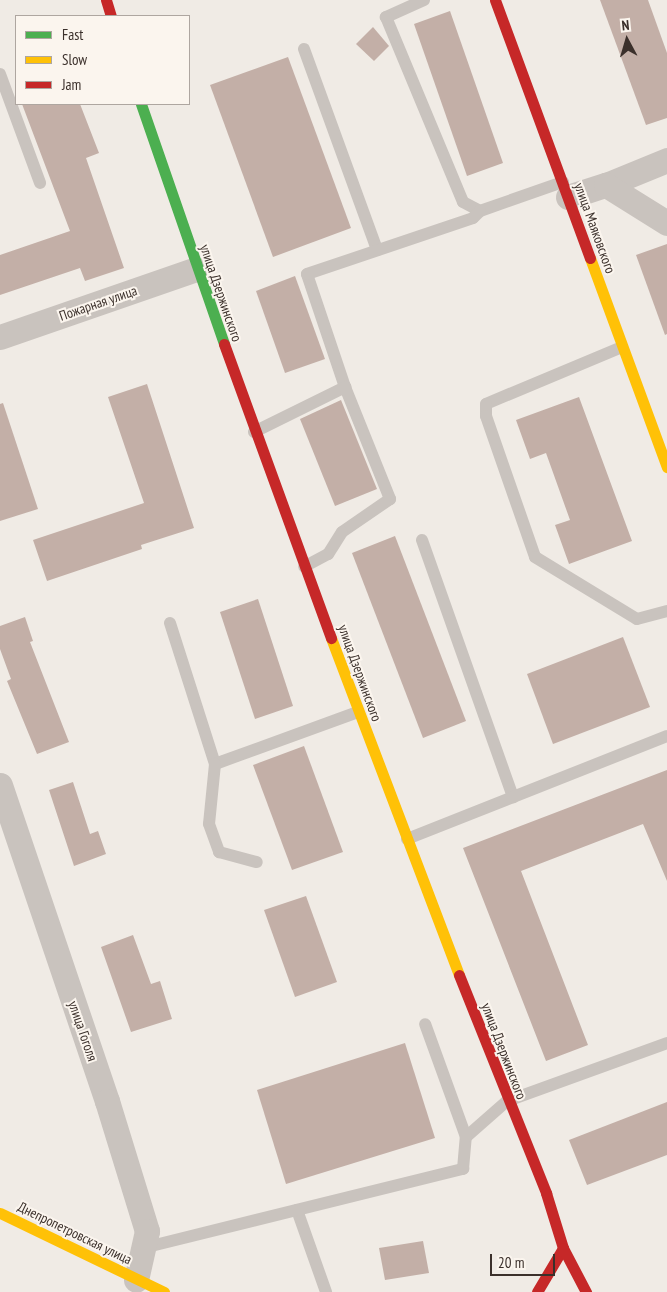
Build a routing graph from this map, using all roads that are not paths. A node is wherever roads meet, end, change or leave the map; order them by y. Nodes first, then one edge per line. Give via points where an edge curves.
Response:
1 (106, 0) edge
2 (424, 0) edge
3 (495, 0) edge
4 (111, 15) edge
5 (304, 50) dead end
6 (0, 74) edge
7 (141, 105) edge
8 (667, 160) edge
9 (40, 183) dead end
10 (606, 185) junction
11 (565, 190) junction
12 (480, 211) junction
13 (667, 222) edge
14 (376, 250) junction
15 (196, 269) junction
16 (0, 337) edge
17 (622, 347) junction
18 (345, 387) junction
19 (254, 432) junction
20 (667, 467) edge
21 (422, 540) dead end
22 (304, 567) junction
23 (667, 611) edge
24 (170, 623) dead end
25 (358, 712) junction
26 (667, 736) edge
27 (215, 764) junction
28 (0, 785) edge
29 (513, 797) junction
30 (407, 839) junction
31 (257, 862) dead end
32 (425, 1024) dead end
33 (667, 1043) edge
34 (507, 1101) junction
35 (466, 1137) junction
36 (297, 1210) junction
37 (0, 1213) edge
38 (143, 1248) junction
39 (563, 1248) junction
40 (136, 1280) junction
41 (164, 1292) edge
42 (326, 1292) edge
43 (538, 1292) edge
44 (586, 1292) edge

1 - 4 main road
2 - 12 lane via 386,17 463,202
3 - 11 main road, улица Маяковского
5 - 14 lane
6 - 9 lane
7 - 15 main road, улица Дзержинского
8 - 10 street
10 - 11 street
10 - 13 street
11 - 12 lane
11 - 17 main road, улица Маяковского
12 - 14 lane via 473,218
14 - 18 lane via 307,274
15 - 16 street, Пожарная улица
15 - 19 main road, улица Дзержинского
17 - 20 main road, улица Маяковского
17 - 23 lane via 486,404 486,416 535,558 638,619
18 - 19 lane
18 - 22 lane via 390,499 342,532 328,554
19 - 22 main road, улица Дзержинского
21 - 29 lane
22 - 25 main road, улица Дзержинского
24 - 27 lane
25 - 27 lane
25 - 30 main road, улица Дзержинского
26 - 29 lane
27 - 31 lane via 209,824 219,852
28 - 38 street, улица Гоголя via 113,1120 147,1231
29 - 30 lane
30 - 34 main road, улица Дзержинского
32 - 35 lane
33 - 34 lane
34 - 35 lane
34 - 39 main road, улица Дзержинского via 546,1193
35 - 36 lane via 463,1169
36 - 38 lane
36 - 42 lane
37 - 40 main road, Днепропетровская улица
38 - 40 street, улица Гоголя
39 - 43 main road
39 - 44 main road, улица Дзержинского
40 - 41 main road, Днепропетровская улица

